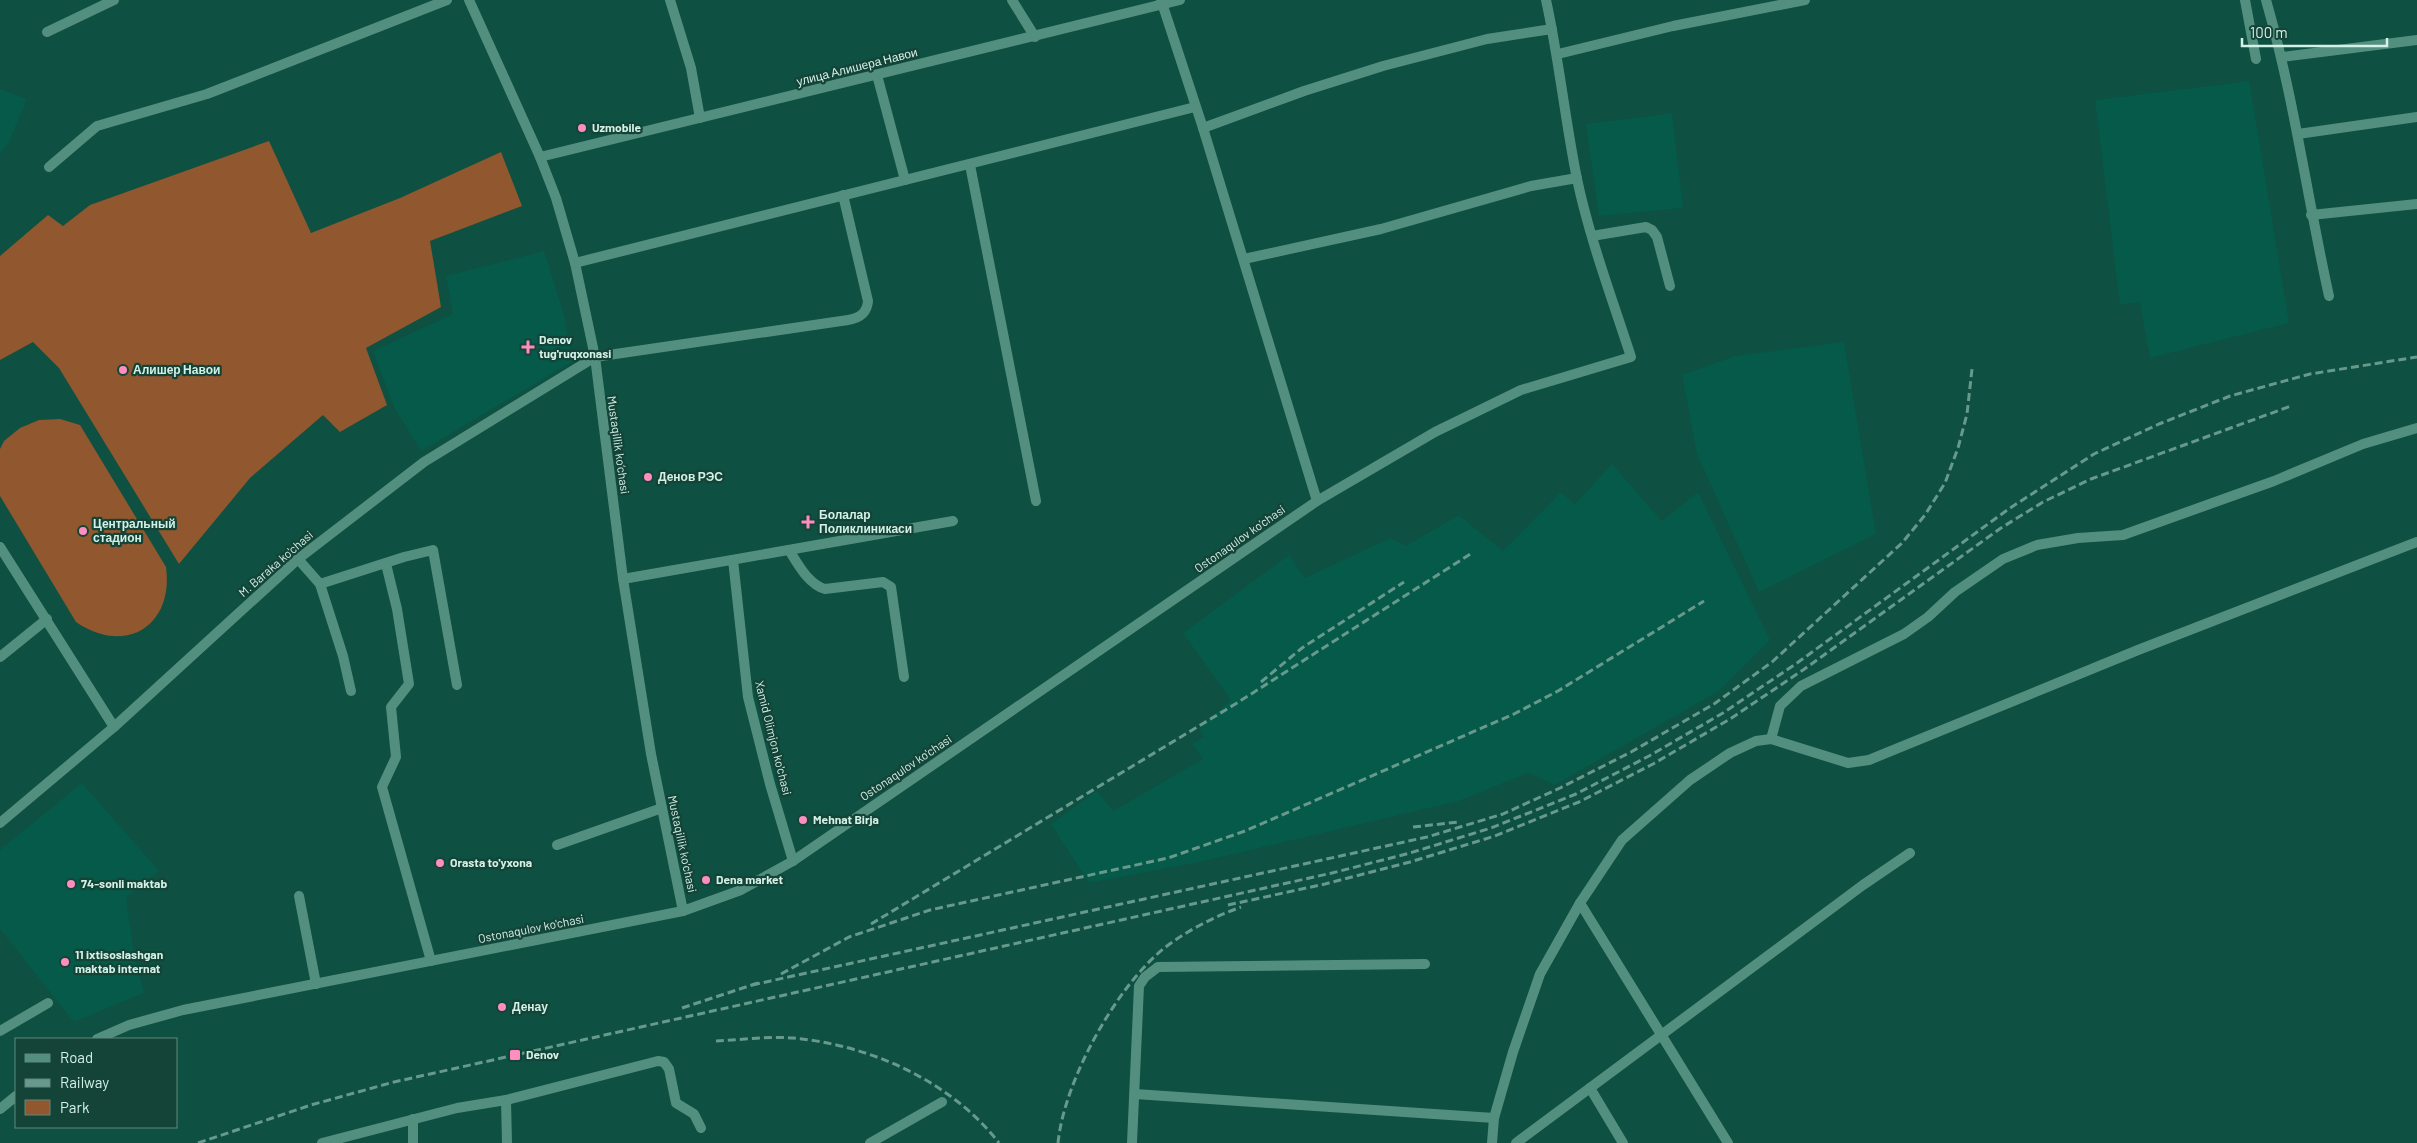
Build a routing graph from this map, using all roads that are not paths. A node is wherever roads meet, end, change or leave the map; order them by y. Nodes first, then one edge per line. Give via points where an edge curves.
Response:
1 (114, 0) edge
2 (447, 0) edge
3 (469, 0) edge
4 (671, 0) edge
5 (1012, 0) edge
6 (1180, 0) edge
7 (1546, 0) edge
8 (1805, 0) edge
9 (2245, 0) edge
10 (2266, 0) edge
11 (1161, 2) edge
12 (1552, 29) junction
13 (47, 32) dead end
14 (1035, 37) junction
15 (2417, 40) edge
16 (1558, 54) junction
17 (2282, 57) junction
18 (2256, 59) dead end
19 (877, 75) junction
20 (1195, 107) junction
21 (2417, 117) edge
22 (700, 118) junction
23 (1203, 128) junction
24 (2298, 134) junction
25 (540, 157) junction
26 (970, 165) junction
27 (50, 167) dead end
28 (1577, 178) junction
29 (905, 180) junction
30 (844, 195) junction
31 (2417, 204) edge
32 (2311, 215) junction
33 (1592, 236) junction
34 (1244, 259) junction
35 (575, 263) junction
36 (1670, 286) dead end
37 (2329, 296) dead end
38 (595, 357) junction
39 (2417, 428) edge
40 (1036, 501) dead end
41 (1317, 501) junction
42 (953, 521) dead end
43 (2417, 542) edge
44 (0, 546) edge
45 (789, 550) junction
46 (298, 559) junction
47 (733, 560) junction
48 (386, 564) junction
49 (623, 579) junction
50 (320, 584) junction
51 (46, 620) junction
52 (0, 657) edge
53 (904, 678) dead end
54 (457, 685) dead end
55 (351, 691) dead end
56 (114, 727) junction
57 (1772, 739) junction
58 (662, 808) junction
59 (0, 823) edge
60 (557, 845) dead end
61 (1910, 853) dead end
62 (793, 861) junction
63 (299, 896) dead end
64 (1580, 902) junction
65 (683, 911) junction
66 (431, 961) junction
67 (1425, 964) dead end
68 (316, 984) junction
69 (48, 1003) dead end
70 (0, 1031) edge
71 (1662, 1034) junction
72 (99, 1038) edge
73 (1590, 1088) junction
74 (1135, 1094) junction
75 (15, 1097) edge
76 (506, 1100) junction
77 (942, 1102) dead end
78 (0, 1108) edge
79 (1494, 1118) junction
80 (412, 1119) junction
81 (701, 1128) dead end
82 (355, 1139) edge
83 (322, 1143) edge
84 (412, 1143) edge
85 (507, 1143) edge
86 (870, 1143) edge
87 (1132, 1143) edge
88 (1492, 1143) edge
89 (1516, 1143) edge
90 (1623, 1143) edge
91 (1728, 1143) edge

1 - 13 street
2 - 27 street via 207,94 97,126
3 - 25 street, Mustaqillik ko‘chasi
4 - 22 street via 691,68
5 - 14 street
6 - 11 street, улица Алишера Навои
7 - 12 street
8 - 16 street via 1673,26
9 - 18 street
10 - 17 street
11 - 14 street, улица Алишера Навои
11 - 20 street
12 - 16 street
12 - 23 street via 1487,39 1383,66
14 - 19 street, улица Алишера Навои
15 - 17 street
16 - 28 street
17 - 24 street
19 - 22 street, улица Алишера Навои
19 - 29 street
20 - 23 street
20 - 26 street
21 - 24 street
22 - 25 street, улица Алишера Навои
23 - 34 street
24 - 32 street
25 - 35 street, Mustaqillik ko‘chasi
26 - 29 street
26 - 40 street
28 - 33 street
28 - 34 street via 1531,186 1382,229
29 - 30 street
30 - 35 street
30 - 38 street via 868,301 868,308 861,316
31 - 32 street
32 - 37 street
33 - 36 street via 1646,228 1652,230 1657,237
33 - 41 street, Ostonaqulov ko'chasi via 1631,357 1520,390 1435,432
34 - 41 street
35 - 38 street, Mustaqillik ko‘chasi
38 - 46 street, M. Baraka ko'chasi via 424,462
38 - 49 street, Mustaqillik ko‘chasi
39 - 57 street via 2363,444 2123,535 2037,545 2003,559 1955,592 1904,634 1801,686 1780,706
41 - 62 street, Ostonaqulov ko'chasi
42 - 45 street
43 - 57 street via 2138,650 1869,760 1848,763
44 - 51 street
45 - 47 street
45 - 53 street via 804,573 820,588 883,582 891,587
46 - 50 street
46 - 56 street, M. Baraka ko'chasi
47 - 49 street
47 - 62 street, Xamid Olimjon ko'chasi via 748,697
48 - 50 street
48 - 54 street via 430,550 434,552
48 - 66 street via 409,684 392,707 396,756 382,787
49 - 58 street, Mustaqillik ko‘chasi
50 - 55 street
51 - 52 street
51 - 56 street
56 - 59 street, M. Baraka ko'chasi
57 - 64 street via 1756,741 1730,752 1690,780 1622,840
58 - 60 street
58 - 65 street, Mustaqillik ko‘chasi
61 - 71 street
62 - 65 street, Ostonaqulov ko'chasi via 740,890
63 - 68 street
64 - 71 street
64 - 79 street via 1540,974
65 - 66 street, Ostonaqulov ko'chasi
66 - 68 street, Ostonaqulov ko'chasi
67 - 74 street via 1158,966 1139,986
68 - 72 street, Ostonaqulov ko'chasi via 184,1010 129,1025
69 - 70 street
71 - 73 street
71 - 91 street
73 - 89 street
73 - 90 street
74 - 79 street
74 - 87 street
75 - 78 street
76 - 80 street
76 - 81 street via 661,1061 669,1069 676,1104 693,1114
76 - 85 street
77 - 86 street
79 - 88 street
80 - 82 street
80 - 84 street
82 - 83 street

